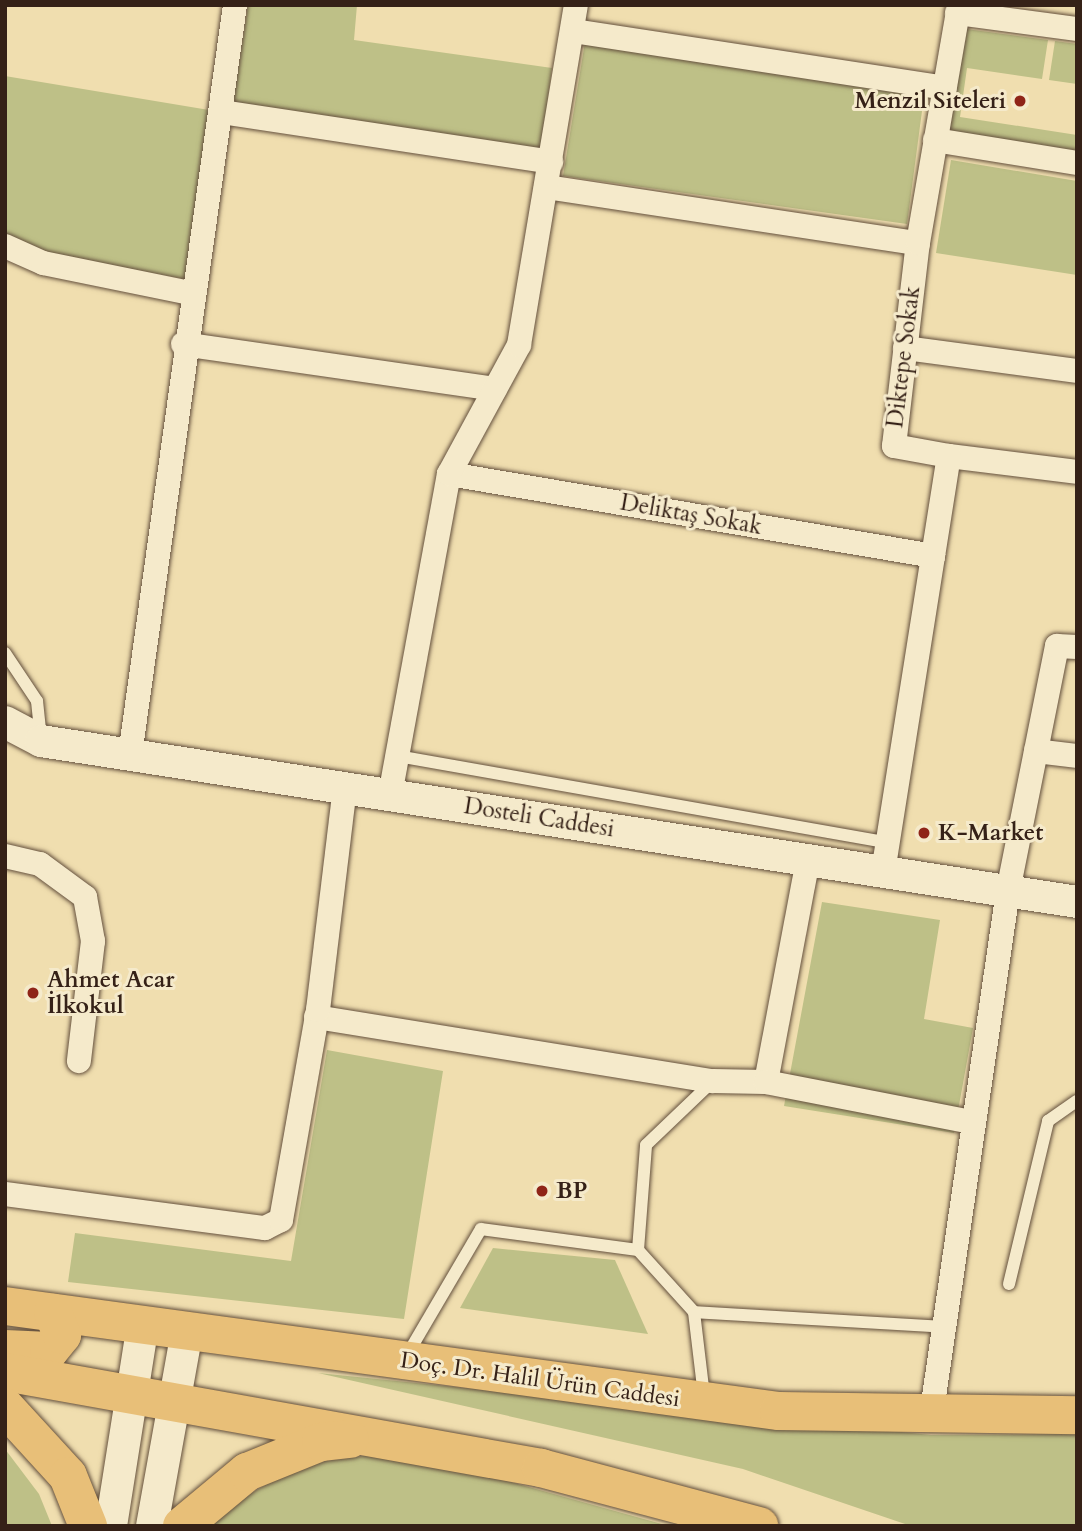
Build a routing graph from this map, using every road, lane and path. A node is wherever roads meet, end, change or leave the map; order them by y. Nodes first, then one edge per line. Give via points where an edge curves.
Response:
1 (235, 5) edge
2 (576, 5) edge
3 (958, 9) edge
4 (1077, 29) edge
5 (573, 31) junction
6 (945, 88) junction
7 (222, 112) junction
8 (935, 141) junction
9 (551, 162) junction
10 (1077, 163) edge
11 (547, 187) junction
12 (918, 243) junction
13 (5, 247) edge
14 (190, 293) junction
15 (183, 344) junction
16 (905, 348) junction
17 (1077, 371) edge
18 (495, 389) junction
19 (948, 456) junction
20 (1077, 472) edge
21 (449, 474) junction
22 (933, 556) junction
23 (1077, 647) edge
24 (5, 653) edge
25 (5, 724) edge
26 (41, 741) junction
27 (1036, 751) junction
28 (130, 755) junction
29 (397, 756) junction
30 (1077, 756) edge
31 (345, 788) junction
32 (390, 795) junction
33 (5, 856) edge
34 (885, 857) junction
35 (808, 860) junction
36 (1009, 891) junction
37 (1077, 902) edge
38 (316, 1017) junction
39 (79, 1061) dead end
40 (713, 1081) junction
41 (766, 1082) junction
42 (1077, 1101) edge
43 (971, 1122) junction
44 (5, 1195) edge
45 (638, 1250) junction
46 (1009, 1284) dead end
47 (5, 1306) edge
48 (694, 1312) junction
49 (53, 1313) junction
50 (143, 1325) junction
51 (943, 1327) junction
52 (187, 1331) junction
53 (5, 1349) edge
54 (404, 1361) junction
55 (5, 1372) edge
56 (133, 1393) junction
57 (174, 1399) junction
58 (705, 1403) junction
59 (5, 1407) edge
60 (1077, 1415) edge
61 (931, 1417) junction
62 (378, 1436) junction
63 (88, 1526) edge
64 (111, 1526) edge
65 (152, 1526) edge
66 (182, 1526) edge
67 (759, 1526) edge

1 - 7 street
2 - 5 street
3 - 4 street
3 - 6 street, Diktepe Sokak
5 - 6 street
5 - 9 street
6 - 8 street, Diktepe Sokak
7 - 9 street
7 - 14 street
8 - 10 street
8 - 12 street, Diktepe Sokak
9 - 11 street
11 - 12 street
11 - 18 street via 519,345
12 - 16 street, Diktepe Sokak
13 - 14 street via 43,263
14 - 15 street
15 - 18 street
15 - 28 street
16 - 17 street
16 - 19 street, Diktepe Sokak via 894,446
18 - 21 street
19 - 20 street
19 - 22 street
21 - 22 street, Deliktaş Sokak
21 - 29 street
22 - 34 street
23 - 27 street via 1057,646
24 - 26 lane via 37,701
25 - 26 street, Dosteli Caddesi
26 - 28 street, Dosteli Caddesi
27 - 30 street
27 - 36 street
28 - 31 street, Dosteli Caddesi
29 - 32 street
29 - 34 lane
31 - 32 street, Dosteli Caddesi
31 - 38 street
32 - 35 street, Dosteli Caddesi
33 - 39 street via 40,864 85,897 93,941
34 - 35 street, Dosteli Caddesi
34 - 36 street, Dosteli Caddesi
35 - 41 street
36 - 37 street, Dosteli Caddesi
36 - 43 street
38 - 40 street
38 - 44 street via 281,1220 251,1226
40 - 41 street
40 - 45 lane via 646,1145
41 - 43 street
42 - 46 lane via 1048,1121
43 - 51 street
45 - 48 lane
45 - 54 lane via 481,1230
47 - 49 main road, Doç. Dr. Halil Ürün Caddesi
48 - 51 lane
48 - 58 lane
49 - 50 main road, Doç. Dr. Halil Ürün Caddesi
49 - 53 main road via 62,1335 49,1351
50 - 52 main road, Doç. Dr. Halil Ürün Caddesi
50 - 56 street
51 - 61 street
52 - 54 main road, Doç. Dr. Halil Ürün Caddesi
52 - 57 street
54 - 58 main road, Doç. Dr. Halil Ürün Caddesi
55 - 56 main road
56 - 57 main road
56 - 64 street
57 - 62 main road
57 - 65 street
58 - 61 main road, Doç. Dr. Halil Ürün Caddesi
59 - 63 main road via 68,1476
60 - 61 main road, Doç. Dr. Halil Ürün Caddesi
62 - 66 main road via 321,1442 282,1455 208,1499
62 - 67 main road via 541,1468

